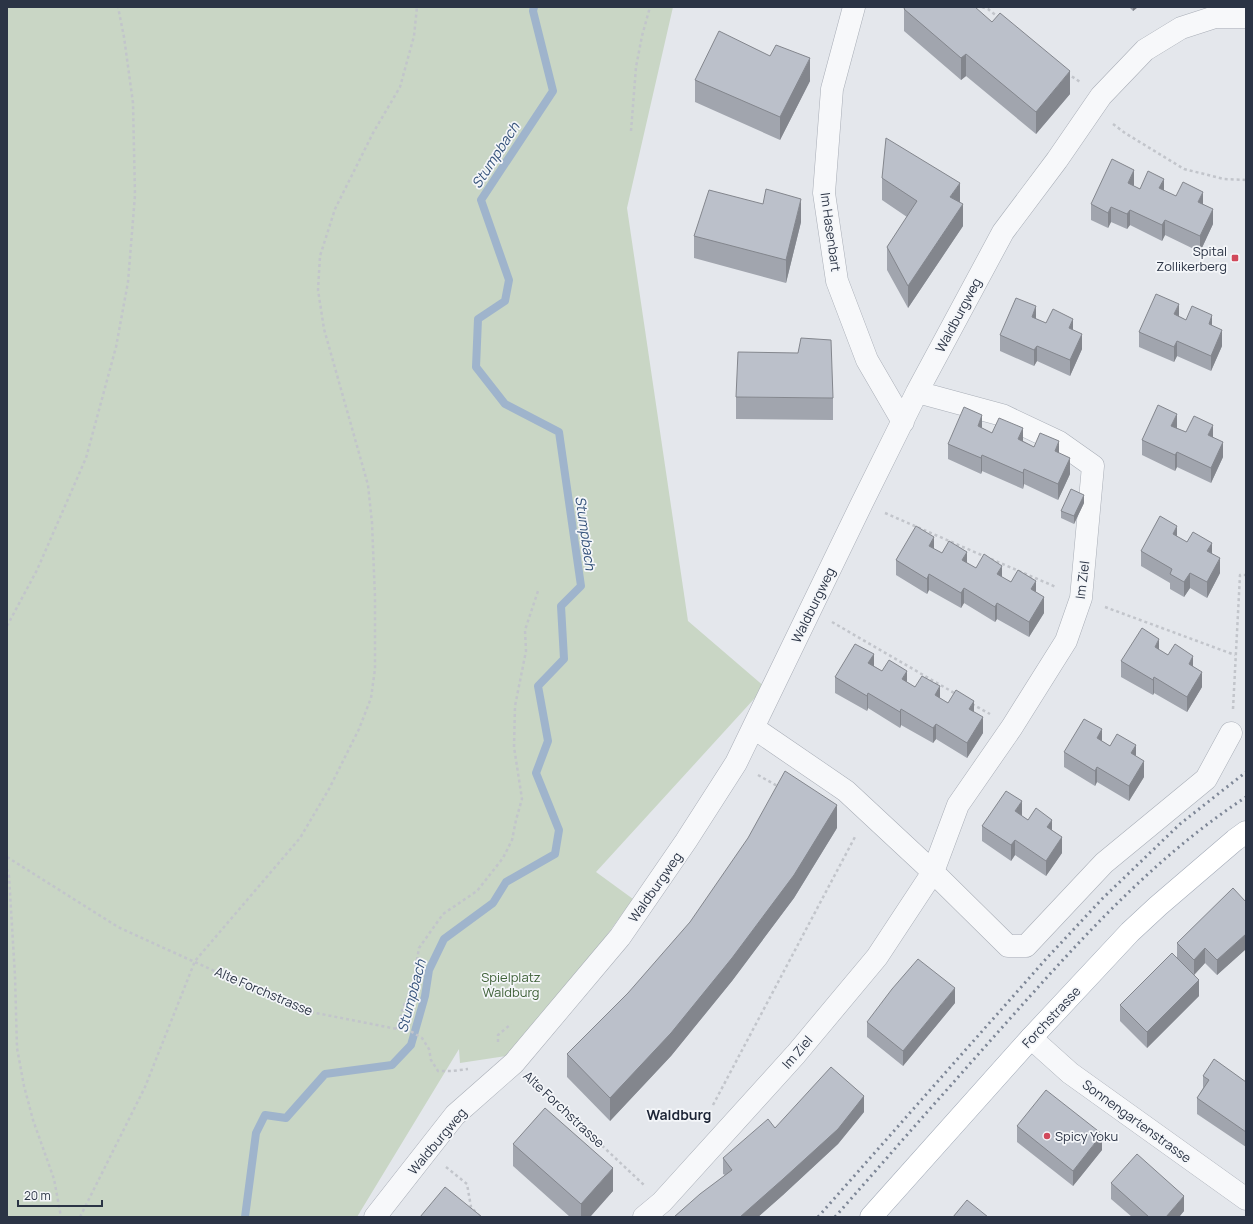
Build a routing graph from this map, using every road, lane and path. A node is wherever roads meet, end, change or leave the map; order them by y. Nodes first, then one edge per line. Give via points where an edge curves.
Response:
1 (118, 7) edge
2 (417, 7) edge
3 (650, 7) edge
4 (854, 7) edge
5 (982, 7) edge
6 (1246, 14) edge
7 (1246, 17) edge
8 (1000, 19) edge
9 (1246, 31) edge
10 (1066, 72) edge
11 (1101, 96) junction
12 (1110, 121) dead end
13 (631, 131) dead end
14 (1246, 180) edge
15 (917, 392) junction
16 (903, 422) junction
17 (862, 503) junction
18 (1246, 575) edge
19 (538, 591) dead end
20 (1081, 598) junction
21 (811, 610) junction
22 (7, 626) edge
23 (1235, 655) junction
24 (958, 696) edge
25 (971, 703) edge
26 (1012, 727) junction
27 (754, 728) junction
28 (1231, 733) joint
29 (736, 763) junction
30 (784, 789) edge
31 (858, 831) dead end
32 (1246, 832) edge
33 (7, 857) edge
34 (7, 869) edge
35 (934, 872) junction
36 (196, 961) junction
37 (397, 1029) junction
38 (1031, 1038) junction
39 (514, 1063) junction
40 (470, 1068) dead end
41 (710, 1111) dead end
42 (426, 1152) junction
43 (1246, 1199) edge
44 (662, 1202) junction
45 (61, 1217) edge
46 (80, 1217) edge
47 (375, 1217) edge
48 (480, 1217) edge
49 (644, 1217) edge
50 (870, 1217) edge

1 - 22 path via 133,103 135,195 128,282 116,347 86,458 37,570
2 - 36 path via 414,36 400,88 372,133 335,209 320,256 318,290 324,329 368,485 375,597 375,669 371,698 360,729 300,838
3 - 13 path via 636,67
4 - 16 street, Im Hasenbart via 832,89 824,193 837,281 866,360
5 - 8 path
6 - 7 street
7 - 9 street
7 - 11 street, Waldburgweg via 1215,18 1181,28 1145,50
10 - 11 path
11 - 15 street, Waldburgweg via 1003,232
12 - 14 path via 1184,169 1224,179
15 - 16 street, Waldburgweg
15 - 20 street, Im Ziel via 1002,415 1059,442 1093,466
16 - 17 street, Waldburgweg
17 - 20 path
17 - 21 street, Waldburgweg
18 - 23 path via 1240,575
19 - 37 path via 525,630 526,651 515,706 514,747 522,799 512,840 503,858 477,891 443,914 419,948 413,983
20 - 23 path
20 - 26 street, Im Ziel via 1066,641
21 - 24 path
21 - 27 street, Waldburgweg
23 - 28 path
25 - 26 path
26 - 35 street, Im Ziel via 958,805
27 - 29 street, Waldburgweg
27 - 35 street via 846,791
28 - 35 street via 1206,779 1104,863 1026,946 1008,946
29 - 30 path
29 - 39 street, Waldburgweg via 686,842 620,937
31 - 41 path
32 - 38 main road, Forchstrasse via 1130,932
33 - 36 path, Alte Forchstrasse via 118,927
34 - 45 path via 15,968 17,1048 33,1120 54,1178
35 - 44 street, Im Ziel via 877,957 796,1054
36 - 37 path, Alte Forchstrasse via 306,1011
36 - 46 path via 145,1086
37 - 40 path, Alte Forchstrasse via 412,1032 422,1038 438,1071
38 - 43 street, Sonnengartenstrasse via 1070,1074
38 - 50 main road, Forchstrasse
39 - 42 street, Waldburgweg via 455,1116
39 - 44 path, Alte Forchstrasse
42 - 47 street, Waldburgweg
42 - 48 path via 467,1184 471,1207
44 - 49 street, Im Ziel

